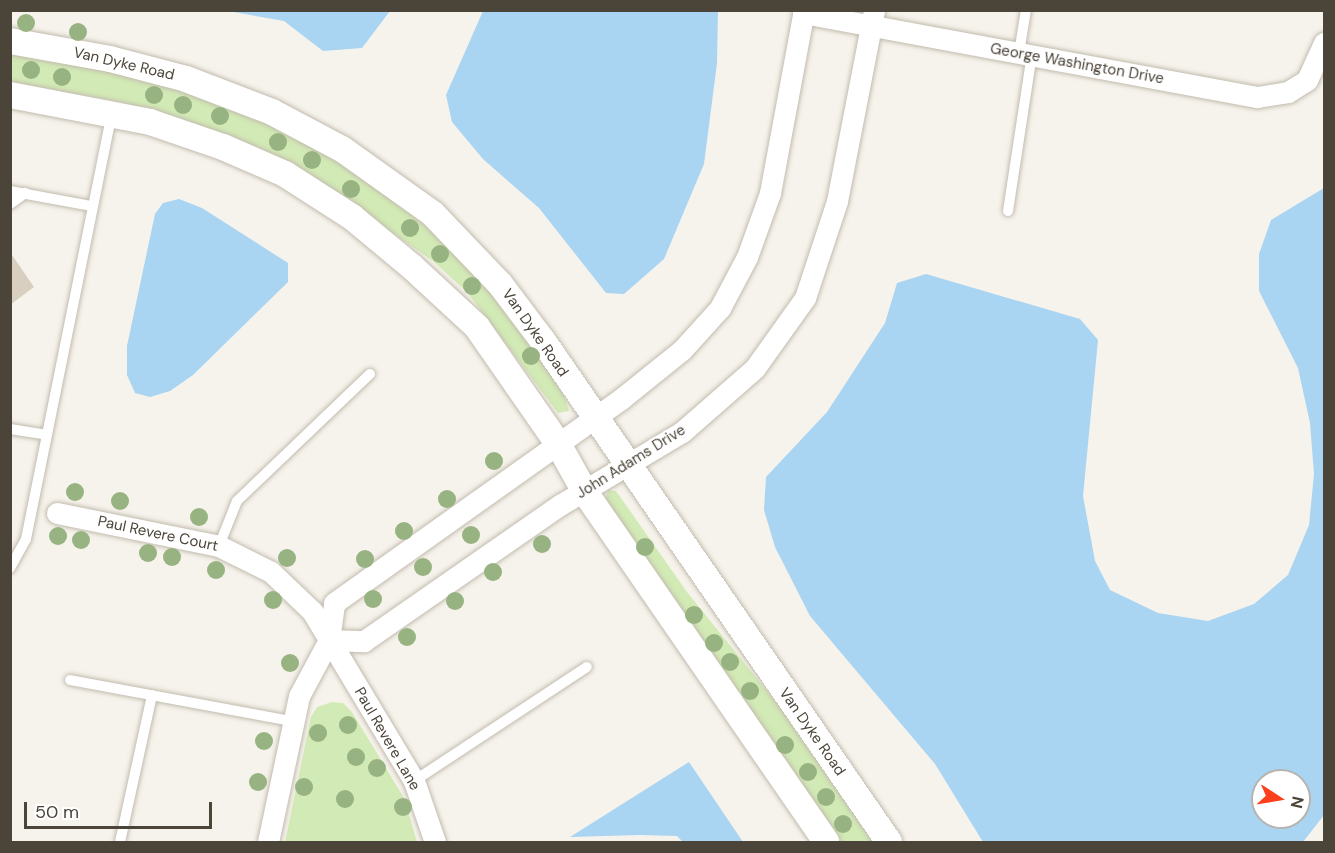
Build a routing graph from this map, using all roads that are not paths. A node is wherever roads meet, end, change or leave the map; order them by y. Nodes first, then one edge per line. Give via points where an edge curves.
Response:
1 (1026, 10) edge
2 (803, 12) edge
3 (872, 18) edge
4 (10, 40) edge
5 (1324, 43) edge
6 (1026, 54) junction
7 (10, 95) edge
8 (112, 114) junction
9 (10, 191) edge
10 (25, 193) junction
11 (10, 204) edge
12 (91, 206) junction
13 (1008, 211) dead end
14 (370, 374) dead end
15 (594, 416) junction
16 (10, 429) edge
17 (46, 435) junction
18 (557, 442) junction
19 (628, 466) junction
20 (585, 492) junction
21 (57, 513) dead end
22 (219, 546) junction
23 (10, 568) edge
24 (328, 640) junction
25 (587, 667) dead end
26 (70, 680) dead end
27 (152, 695) junction
28 (292, 721) junction
29 (414, 781) junction
30 (120, 843) edge
31 (268, 843) edge
32 (435, 843) edge
33 (826, 843) edge
34 (889, 843) edge

1 - 6 lane
2 - 3 street, George Washington Drive
2 - 15 street via 770,193 747,257 720,308 682,350
3 - 6 street, George Washington Drive
3 - 19 street, John Adams Drive via 837,201 805,298 755,368 682,432
4 - 15 street, Van Dyke Road via 110,59 186,79 272,112 342,148 433,214 500,284
5 - 6 street, George Washington Drive via 1307,80 1288,92 1257,97
6 - 13 lane
7 - 8 street
8 - 12 lane
8 - 18 street via 150,122 223,147 285,174 352,217 477,327
9 - 10 lane
10 - 11 lane
10 - 12 lane
12 - 17 lane
14 - 22 lane via 237,501
15 - 18 street
15 - 19 street, Van Dyke Road
16 - 17 lane
17 - 23 lane via 26,538
18 - 20 street
18 - 24 street via 334,603
19 - 20 street, John Adams Drive
19 - 34 street, Van Dyke Road
20 - 24 street, John Adams Drive via 364,641
20 - 33 street
21 - 22 street, Paul Revere Court
22 - 24 street, Paul Revere Court via 271,572 312,611
24 - 28 street via 299,696
24 - 29 street, Paul Revere Lane
25 - 29 lane
26 - 27 lane
27 - 28 lane
27 - 30 lane
28 - 31 street
29 - 32 street, Paul Revere Lane

